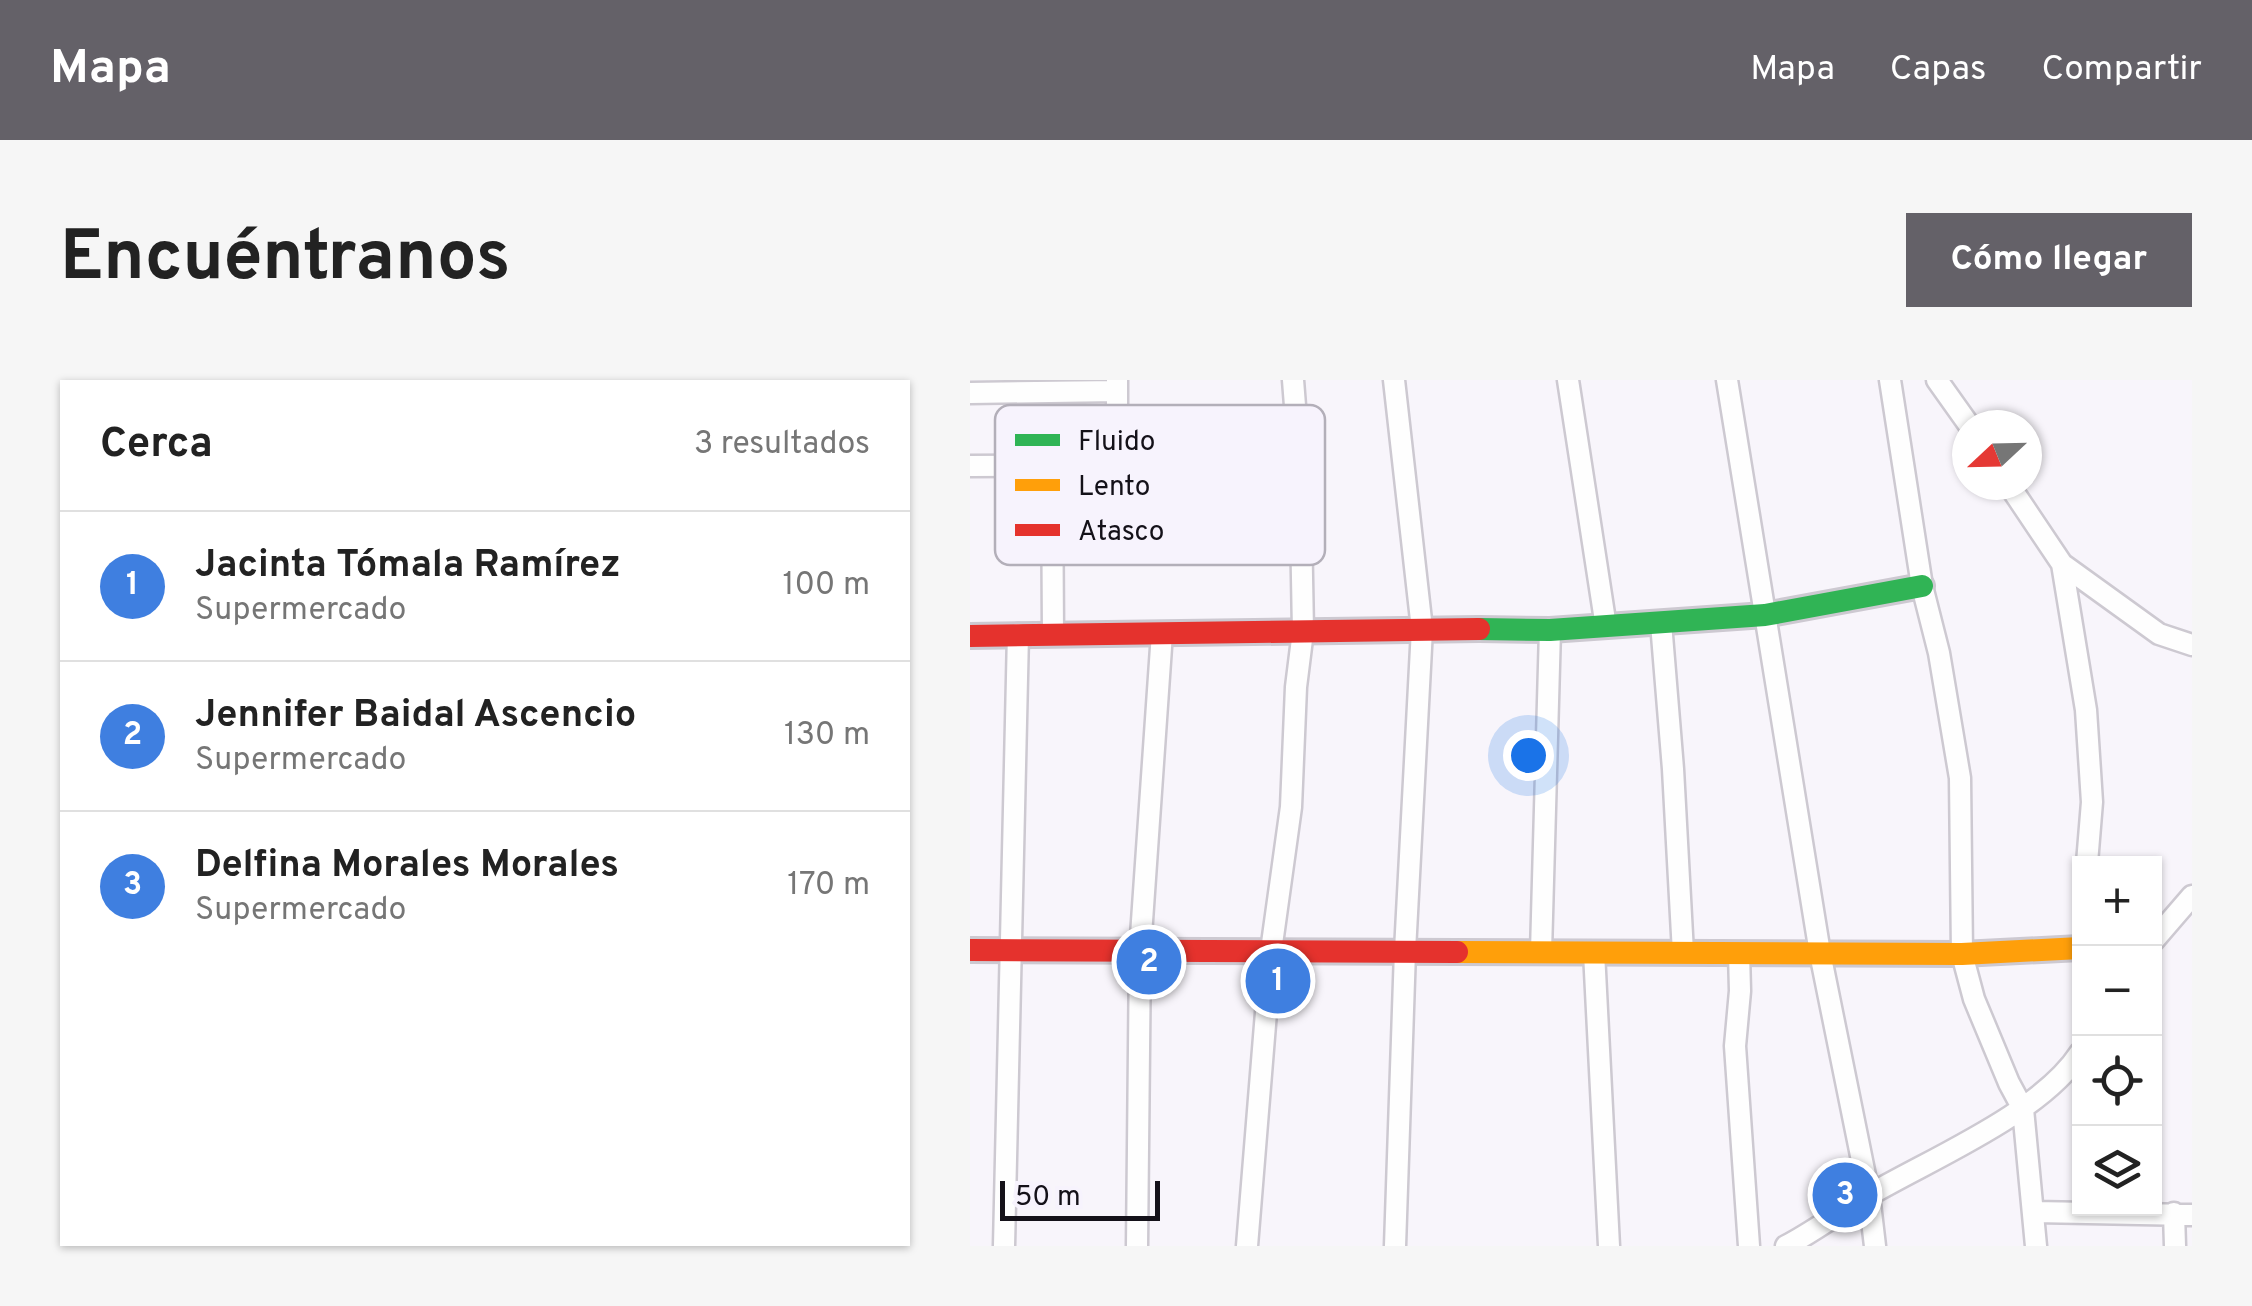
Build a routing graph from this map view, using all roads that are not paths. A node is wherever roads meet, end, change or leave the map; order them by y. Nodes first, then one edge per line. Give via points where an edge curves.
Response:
1 (1293, 380) edge
2 (1394, 380) edge
3 (1568, 380) edge
4 (1726, 380) edge
5 (1890, 380) edge
6 (1937, 380) edge
7 (1117, 385) edge
8 (970, 394) edge
9 (1295, 405) edge
10 (1958, 410) edge
11 (2019, 500) edge
12 (2062, 564) junction
13 (1053, 565) edge
14 (1302, 565) edge
15 (1922, 586) junction
16 (1765, 615) junction
17 (1661, 623) junction
18 (1606, 627) junction
19 (1422, 628) junction
20 (1550, 630) junction
21 (1162, 632) junction
22 (1303, 632) junction
23 (1018, 634) junction
24 (1053, 634) junction
25 (970, 636) edge
26 (2192, 645) edge
27 (2088, 856) edge
28 (2192, 896) edge
29 (2162, 931) edge
30 (2072, 948) edge
31 (970, 950) edge
32 (1010, 950) junction
33 (1140, 950) junction
34 (1270, 951) junction
35 (1405, 951) junction
36 (1541, 952) junction
37 (1594, 952) junction
38 (1683, 953) junction
39 (1739, 953) junction
40 (1820, 953) junction
41 (1962, 954) junction
42 (2072, 1064) edge
43 (2024, 1108) junction
44 (1868, 1195) junction
45 (2034, 1212) junction
46 (2183, 1214) edge
47 (1004, 1246) edge
48 (1137, 1246) edge
49 (1246, 1246) edge
50 (1395, 1246) edge
51 (1609, 1246) edge
52 (1750, 1246) edge
53 (1786, 1246) edge
54 (1875, 1246) edge
55 (2036, 1246) edge
56 (2174, 1246) edge

1 - 9 street
2 - 19 street
3 - 18 street
4 - 16 street
5 - 15 street
6 - 10 street
7 - 8 street
11 - 12 street
12 - 26 street via 2159,634
12 - 27 street via 2086,710
13 - 24 street
14 - 22 street
15 - 16 street
15 - 41 street via 1960,778
16 - 17 street
16 - 40 street
17 - 18 street
17 - 38 street
18 - 20 street
19 - 20 street
19 - 22 street
19 - 35 street
20 - 36 street
21 - 22 street
21 - 24 street
21 - 33 street
22 - 34 street via 1291,807
23 - 24 street
23 - 25 street
23 - 32 street
28 - 29 street
30 - 41 street
31 - 32 street
32 - 33 street
32 - 47 street
33 - 34 street
33 - 48 street
34 - 35 street
34 - 49 street
35 - 36 street
35 - 50 street
36 - 37 street
37 - 38 street
37 - 51 street
38 - 39 street
39 - 40 street
39 - 52 street via 1736,1046
40 - 41 street
40 - 44 street
41 - 43 street via 1974,999
42 - 43 street
43 - 44 street
43 - 45 street
44 - 53 street
44 - 54 street
45 - 46 street
45 - 55 street
46 - 56 street

